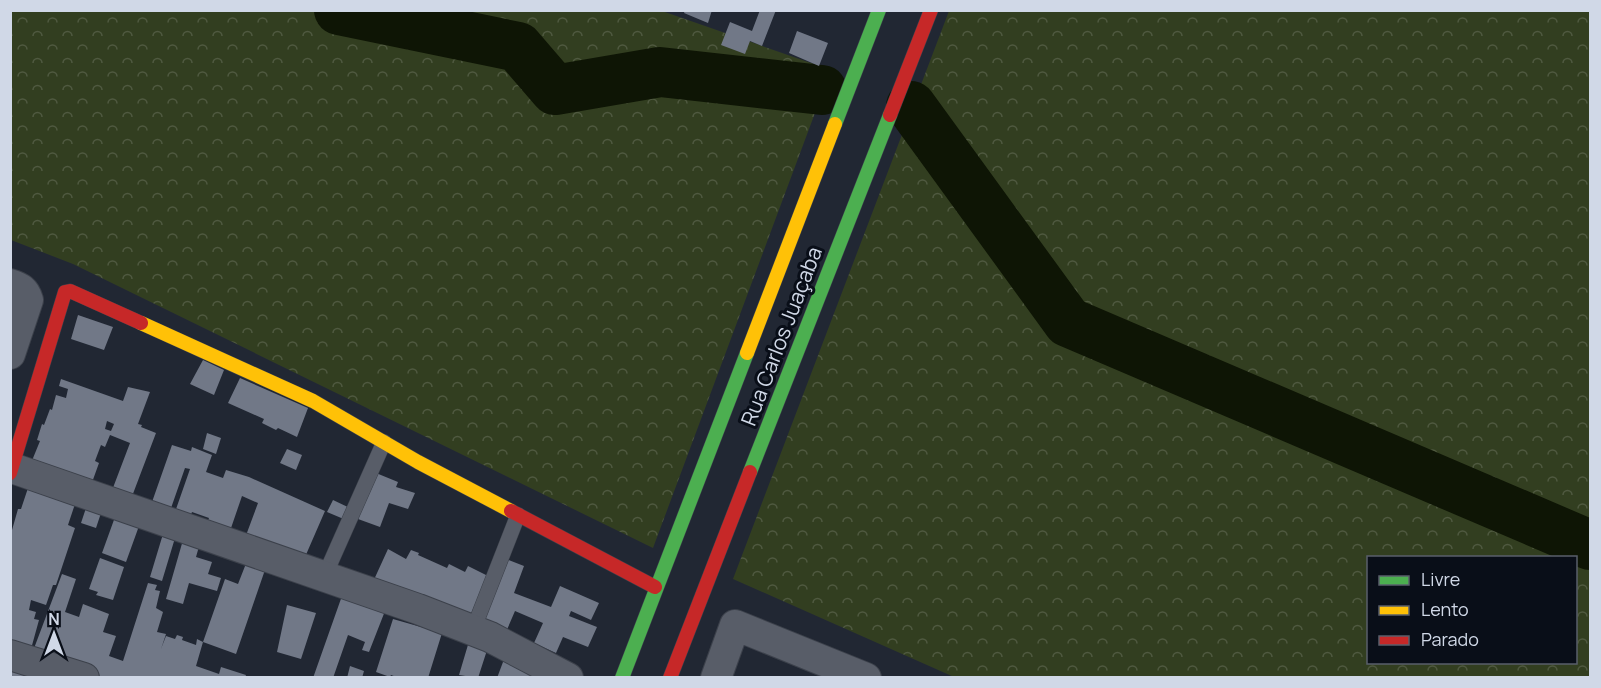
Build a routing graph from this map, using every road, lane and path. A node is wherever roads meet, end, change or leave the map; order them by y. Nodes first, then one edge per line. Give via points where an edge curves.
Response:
1 (879, 10) edge
2 (931, 10) edge
3 (10, 284) edge
4 (10, 354) edge
5 (384, 442) junction
6 (11, 470) edge
7 (519, 515) junction
8 (325, 575) junction
9 (655, 587) junction
10 (698, 607) junction
11 (735, 625) junction
12 (472, 630) junction
13 (10, 655) edge
14 (84, 678) edge
15 (568, 678) edge
16 (622, 678) edge
17 (670, 678) edge
18 (716, 678) edge
19 (866, 678) edge

1 - 9 street, Rua Carlos Juaçaba
2 - 10 street, Rua Carlos Juaçaba
3 - 4 street via 20,287 28,300
5 - 6 street via 313,401 68,291
5 - 7 street
5 - 8 lane
6 - 8 street
7 - 9 street
7 - 12 lane
8 - 12 street
9 - 16 street, Rua Carlos Juaçaba
10 - 11 street
10 - 17 street, Rua Carlos Juaçaba
11 - 18 street
11 - 19 street
12 - 15 street
13 - 14 street

